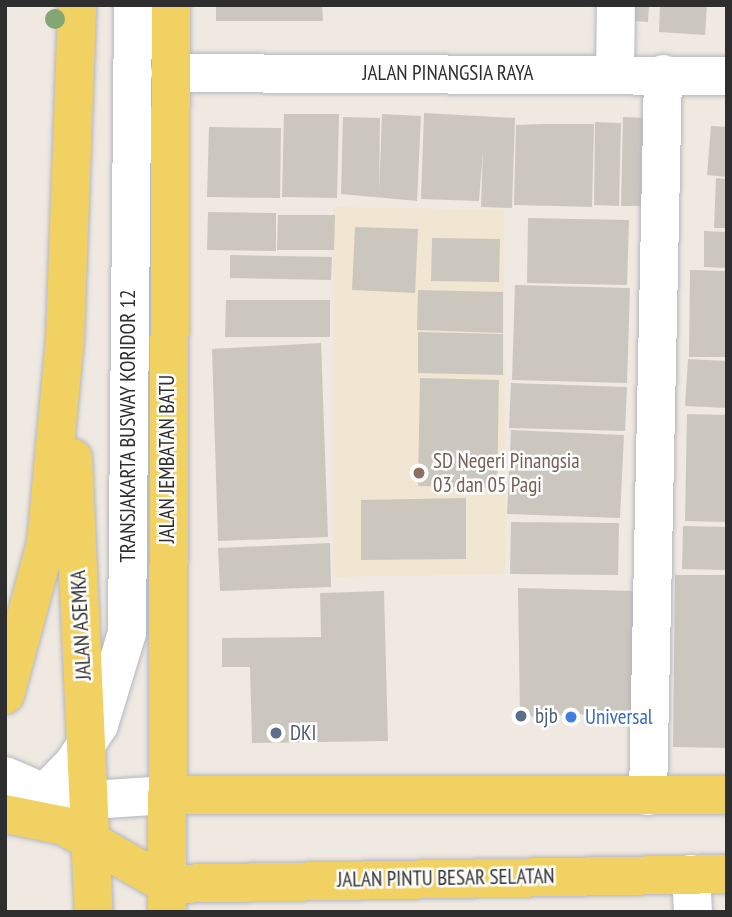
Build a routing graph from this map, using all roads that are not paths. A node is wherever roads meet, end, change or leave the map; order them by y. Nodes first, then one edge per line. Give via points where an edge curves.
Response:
1 (77, 5) edge
2 (132, 5) edge
3 (171, 5) edge
4 (616, 5) edge
5 (170, 73) junction
6 (615, 73) junction
7 (663, 74) junction
8 (727, 76) edge
9 (65, 337) junction
10 (5, 695) edge
11 (86, 743) junction
12 (5, 776) edge
13 (167, 795) junction
14 (648, 796) junction
15 (727, 796) edge
16 (91, 800) junction
17 (25, 807) edge
18 (91, 838) junction
19 (709, 874) edge
20 (167, 898) edge
21 (94, 912) edge
22 (693, 912) edge

1 - 9 main road
2 - 11 street, TRANSJAKARTA BUSWAY KORIDOR 12 via 127,633 110,702
3 - 5 main road, JALAN JEMBATAN BATU
4 - 6 street
5 - 6 street, JALAN PINANGSIA RAYA
5 - 13 main road, JALAN JEMBATAN BATU
6 - 7 street, JALAN PINANGSIA RAYA
7 - 8 street, JALAN PINANGSIA RAYA
7 - 14 street
9 - 10 main road via 46,543
9 - 11 main road, JALAN ASEMKA
11 - 16 main road, JALAN ASEMKA
11 - 17 street, TRANSJAKARTA BUSWAY KORIDOR 12
12 - 17 street
13 - 14 main road
13 - 16 street
13 - 20 main road, JALAN JEMBATAN BATU
14 - 15 main road
16 - 17 street
16 - 18 main road, JALAN ASEMKA
17 - 18 main road
18 - 20 main road
18 - 21 main road, JALAN ASEMKA
19 - 20 main road, JALAN PINTU BESAR SELATAN
19 - 22 street

